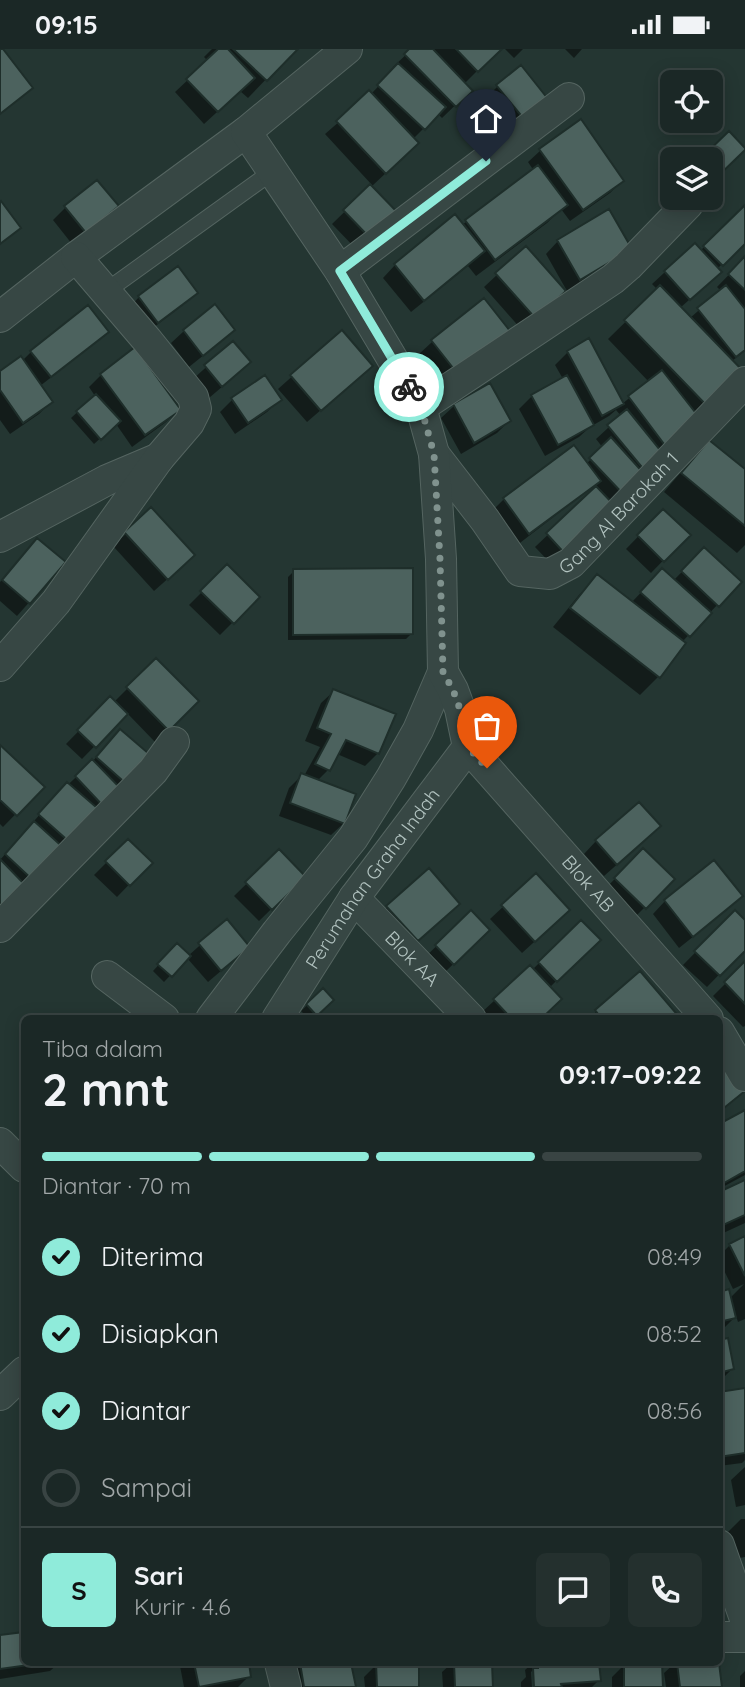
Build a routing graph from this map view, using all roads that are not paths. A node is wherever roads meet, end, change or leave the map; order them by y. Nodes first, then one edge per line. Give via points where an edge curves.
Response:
1 (347, 49) edge
2 (569, 98) dead end
3 (246, 132) junction
4 (273, 171) junction
5 (682, 210) edge
6 (76, 257) junction
7 (340, 271) junction
8 (105, 292) junction
9 (0, 317) edge
10 (745, 382) edge
11 (421, 407) junction
12 (434, 454) junction
13 (159, 458) junction
14 (0, 537) edge
15 (0, 666) edge
16 (443, 672) junction
17 (174, 743) dead end
18 (468, 747) junction
19 (354, 898) junction
20 (0, 927) edge
21 (107, 976) dead end
22 (159, 1015) edge
23 (214, 1015) edge
24 (280, 1015) edge
25 (467, 1015) edge
26 (704, 1015) edge
27 (723, 1039) edge
28 (745, 1076) edge
29 (0, 1143) edge
30 (21, 1164) edge
31 (21, 1375) edge
32 (0, 1395) edge
33 (723, 1556) edge
34 (745, 1619) edge
35 (723, 1637) edge
36 (745, 1637) edge
37 (281, 1666) edge
38 (286, 1687) edge

1 - 3 street
2 - 7 street
3 - 4 street
3 - 6 street
4 - 7 street
4 - 8 lane
5 - 11 street via 613,279
6 - 8 street
6 - 9 street
7 - 11 street
8 - 13 street via 193,397 196,409 189,423
10 - 12 street, Gang Al Barokah 1 via 571,563 550,574 520,571
11 - 12 street
12 - 16 street
13 - 14 street
13 - 15 street via 56,602
16 - 18 street via 460,709
16 - 23 street via 418,730 353,838
17 - 20 street via 153,771
18 - 19 street, Perumahan Graha Indah
18 - 26 street, Blok AB
19 - 24 street, Perumahan Graha Indah
19 - 25 street, Blok AA
21 - 22 street
27 - 28 street
29 - 30 street
31 - 32 street
33 - 34 street
35 - 36 street
37 - 38 street

